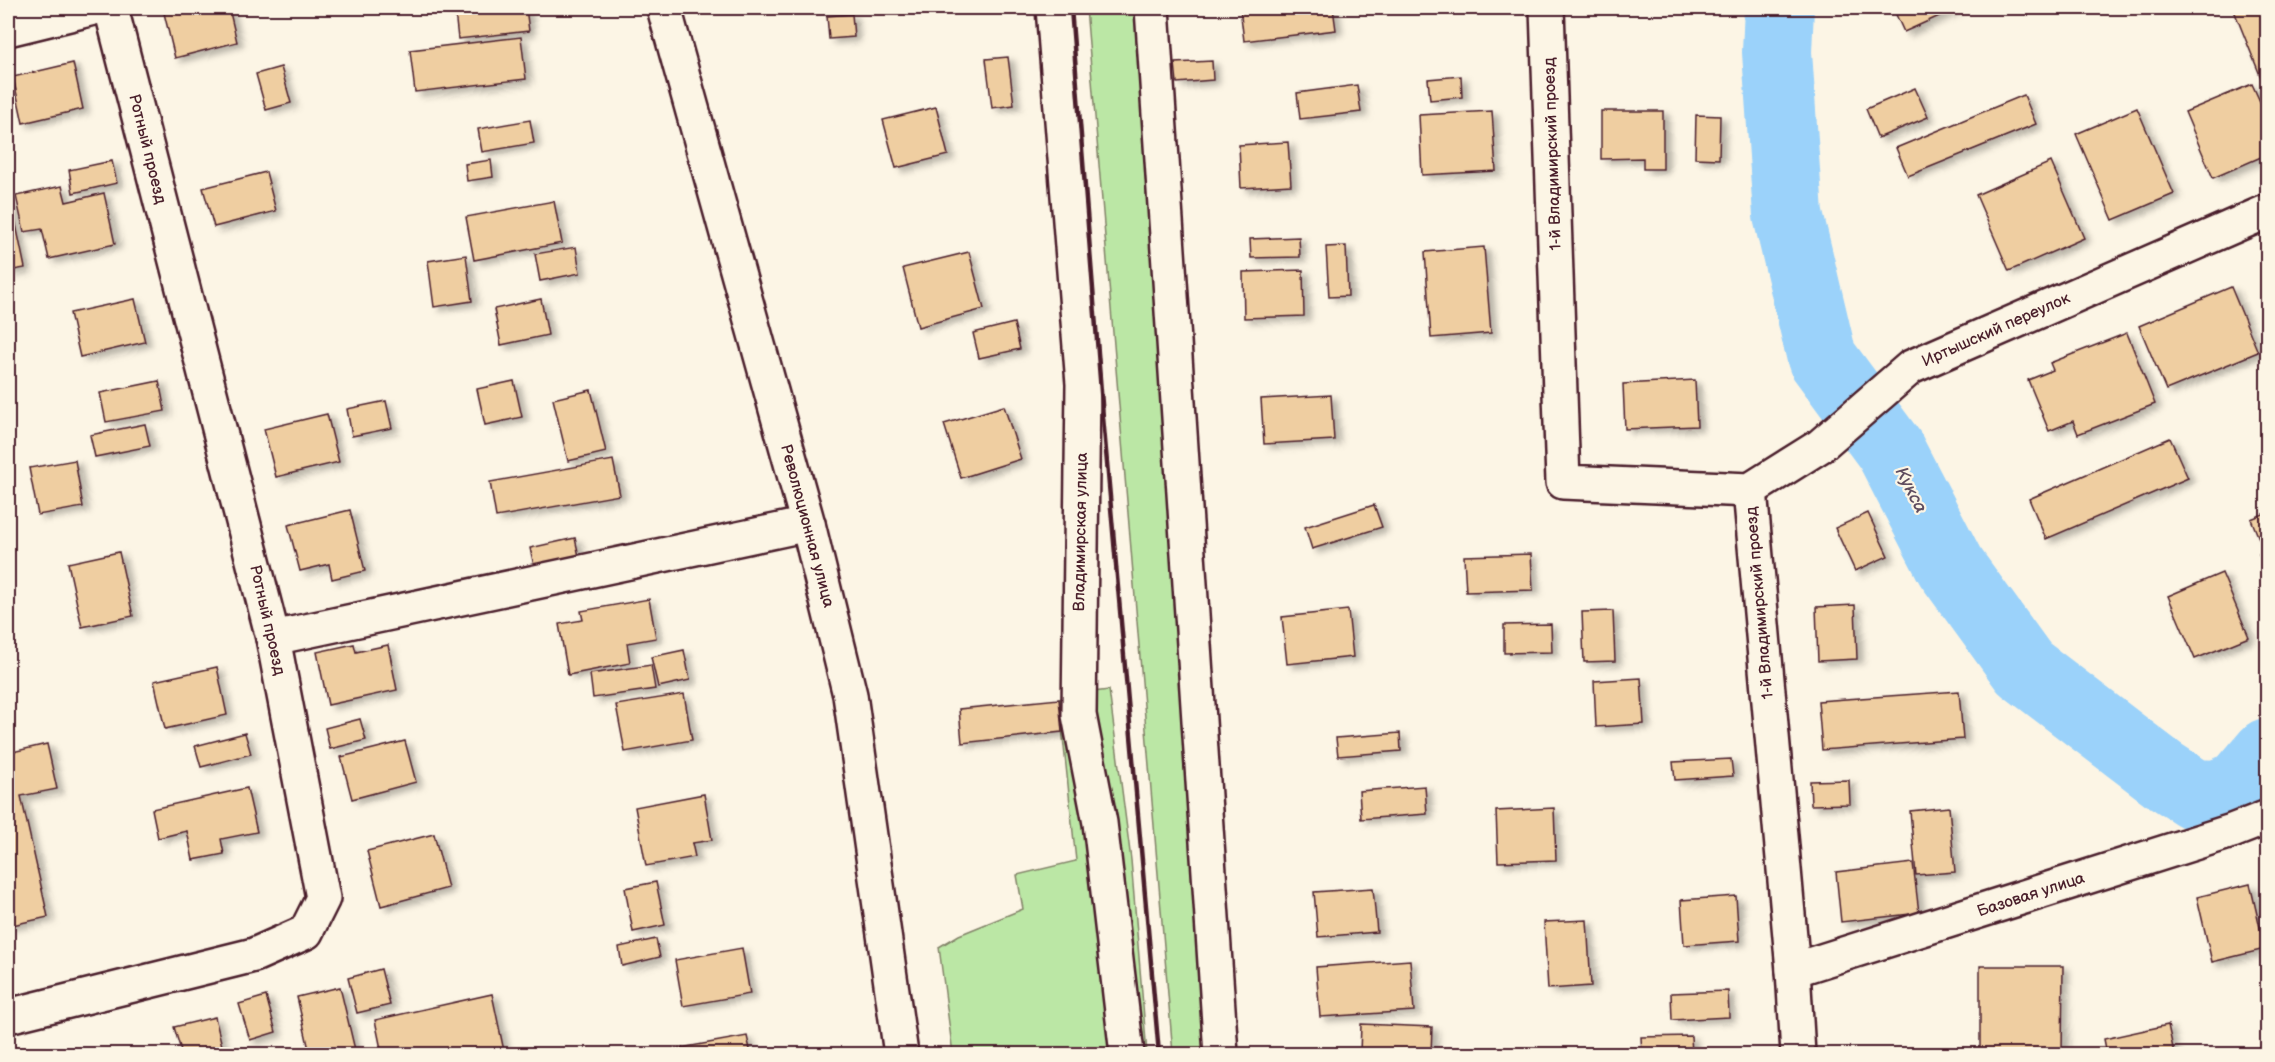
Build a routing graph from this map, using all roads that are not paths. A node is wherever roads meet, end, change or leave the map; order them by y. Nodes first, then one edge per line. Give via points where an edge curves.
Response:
1 (94, 8) edge
2 (111, 8) edge
3 (664, 8) edge
4 (1053, 8) edge
5 (1152, 8) edge
6 (1547, 8) edge
7 (8, 28) edge
8 (2268, 211) edge
9 (1750, 490) junction
10 (808, 524) junction
11 (273, 638) junction
12 (2268, 817) edge
13 (1793, 970) junction
14 (8, 1016) edge
15 (901, 1054) edge
16 (1127, 1054) edge
17 (1221, 1054) edge
18 (1798, 1054) edge

1 - 7 street
2 - 11 street, Ротный проезд
3 - 10 street, Революционная улица
4 - 16 street, Владимирская улица via 1083,384 1079,715 1100,823
5 - 17 street
6 - 9 street, 1-й Владимирский проезд via 1563,482
8 - 9 street, Иртышский переулок via 1911,367 1820,446
9 - 13 street, 1-й Владимирский проезд
10 - 11 street
10 - 15 street, Революционная улица via 850,695
11 - 14 street, Ротный проезд via 323,897 306,932 254,955
12 - 13 street, Базовая улица
13 - 18 street, 1-й Владимирский проезд

